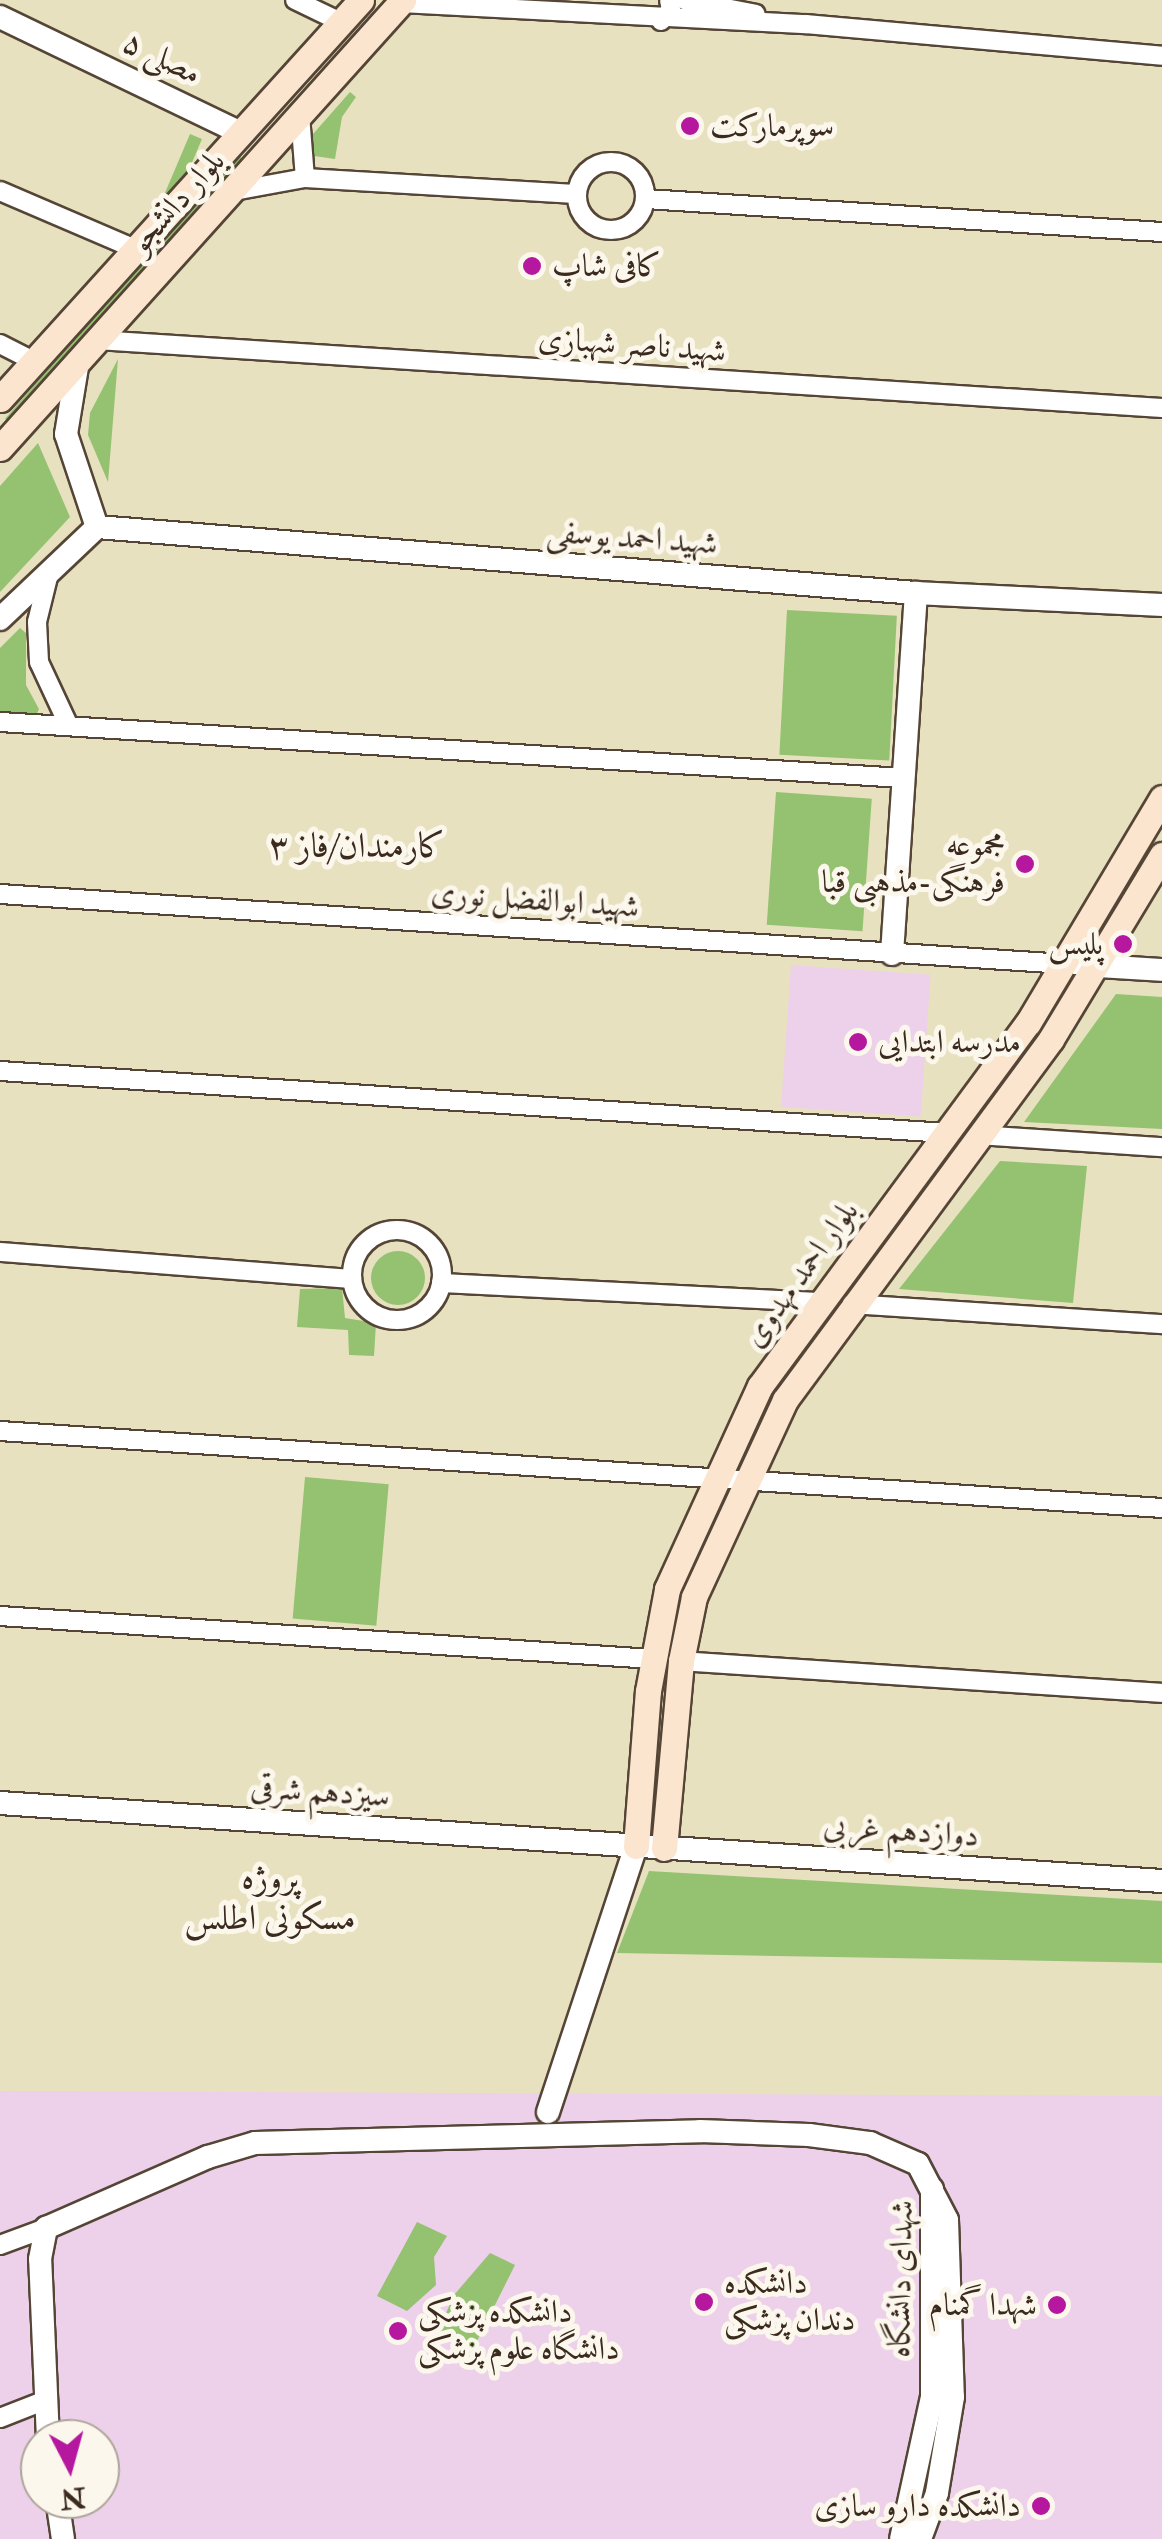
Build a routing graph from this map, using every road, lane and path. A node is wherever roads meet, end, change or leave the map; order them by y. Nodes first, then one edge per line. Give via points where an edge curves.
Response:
1 (295, 0) edge
2 (361, 0) edge
3 (668, 0) edge
4 (684, 0) edge
5 (402, 1) edge
6 (443, 3) edge
7 (0, 16) edge
8 (661, 20) junction
9 (341, 22) junction
10 (806, 24) junction
11 (1162, 56) edge
12 (300, 115) junction
13 (241, 132) junction
14 (268, 149) junction
15 (305, 178) junction
16 (0, 191) edge
17 (231, 192) junction
18 (576, 194) junction
19 (646, 199) junction
20 (1162, 232) edge
21 (135, 249) junction
22 (97, 340) junction
23 (0, 344) edge
24 (34, 361) junction
25 (78, 362) junction
26 (0, 399) edge
27 (1162, 408) edge
28 (0, 448) edge
29 (97, 527) junction
30 (49, 572) junction
31 (916, 593) junction
32 (1162, 605) edge
33 (0, 619) edge
34 (0, 722) edge
35 (67, 722) junction
36 (904, 778) junction
37 (1162, 798) edge
38 (1162, 855) edge
39 (0, 894) edge
40 (892, 954) junction
41 (1066, 964) junction
42 (1097, 966) junction
43 (1162, 970) edge
44 (0, 1071) edge
45 (945, 1133) junction
46 (978, 1135) junction
47 (1162, 1147) edge
48 (0, 1252) edge
49 (352, 1279) junction
50 (441, 1284) junction
51 (818, 1302) junction
52 (852, 1304) junction
53 (1162, 1324) edge
54 (0, 1431) edge
55 (718, 1478) junction
56 (748, 1481) junction
57 (1162, 1508) edge
58 (0, 1616) edge
59 (653, 1659) junction
60 (681, 1661) junction
61 (1162, 1692) edge
62 (0, 1803) edge
63 (636, 1846) junction
64 (664, 1848) junction
65 (1162, 1881) edge
66 (548, 2112) dead end
67 (932, 2185) junction
68 (46, 2228) junction
69 (0, 2246) edge
70 (46, 2400) junction
71 (0, 2418) edge
72 (47, 2419) edge
73 (901, 2539) edge
74 (920, 2539) edge

1 - 9 street
2 - 9 main road, بلوار دانشجو
3 - 8 street via 671,10
4 - 10 street
5 - 6 street
5 - 12 main road, بلوار دانشجو
6 - 8 street
7 - 13 street, مصلی ۵
8 - 10 street
9 - 13 main road, بلوار دانشجو
10 - 11 street
12 - 14 main road, بلوار دانشجو
12 - 15 street
13 - 14 main road
13 - 21 main road, بلوار دانشجو
14 - 17 main road, بلوار دانشجو
15 - 17 street
15 - 18 street
16 - 21 street
17 - 22 main road, بلوار دانشجو
18 - 19 street via 585,219 609,231 634,222
18 - 19 street via 588,170 613,162 637,174
19 - 20 street
21 - 24 main road, بلوار دانشجو
22 - 25 main road, بلوار دانشجو
22 - 27 street, شهید ناصر شهبازی
23 - 24 street
24 - 26 main road, بلوار دانشجو
25 - 28 main road, بلوار دانشجو
25 - 29 street via 66,434
29 - 30 street
29 - 31 street, شهید احمد یوسفی
30 - 33 street
30 - 35 street via 37,622 39,662
31 - 32 street, شهید احمد یوسفی
31 - 36 street
34 - 35 street
35 - 36 street
36 - 40 street
37 - 41 main road, بلوار احمد مهدوی
38 - 42 main road, بلوار احمد مهدوی
39 - 40 street, شهید ابوالفضل نوری
40 - 41 street, شهید ابوالفضل نوری
41 - 42 street, شهید ابوالفضل نوری
41 - 45 main road, بلوار احمد مهدوی
42 - 43 street
42 - 46 main road, بلوار احمد مهدوی
44 - 45 street
45 - 51 main road, بلوار احمد مهدوی
46 - 47 street
46 - 52 main road, بلوار احمد مهدوی
48 - 49 street
49 - 50 street via 368,1310 401,1320 432,1304
49 - 50 street via 363,1246 382,1233 405,1231 434,1250
50 - 51 street
51 - 55 main road, بلوار احمد مهدوی via 760,1386
52 - 53 street
52 - 56 main road, بلوار احمد مهدوی via 785,1400
54 - 55 street
55 - 56 street
55 - 59 main road, بلوار احمد مهدوی via 666,1589
56 - 57 street
56 - 60 main road, بلوار احمد مهدوی via 694,1598
58 - 59 street
59 - 63 main road, بلوار احمد مهدوی
60 - 61 street
60 - 64 main road, بلوار احمد مهدوی
62 - 63 street, سیزدهم شرقی
63 - 64 street, دوازدهم غربی
63 - 66 street
64 - 65 street, دوازدهم غربی
67 - 68 street via 918,2164 870,2143 808,2135 700,2131 255,2143
67 - 73 street, شهدای دانشگاه via 932,2396
67 - 74 street, شهدای دانشگاه via 948,2232 953,2397 937,2492
68 - 69 street
68 - 70 street via 40,2259
70 - 71 street
70 - 72 street

